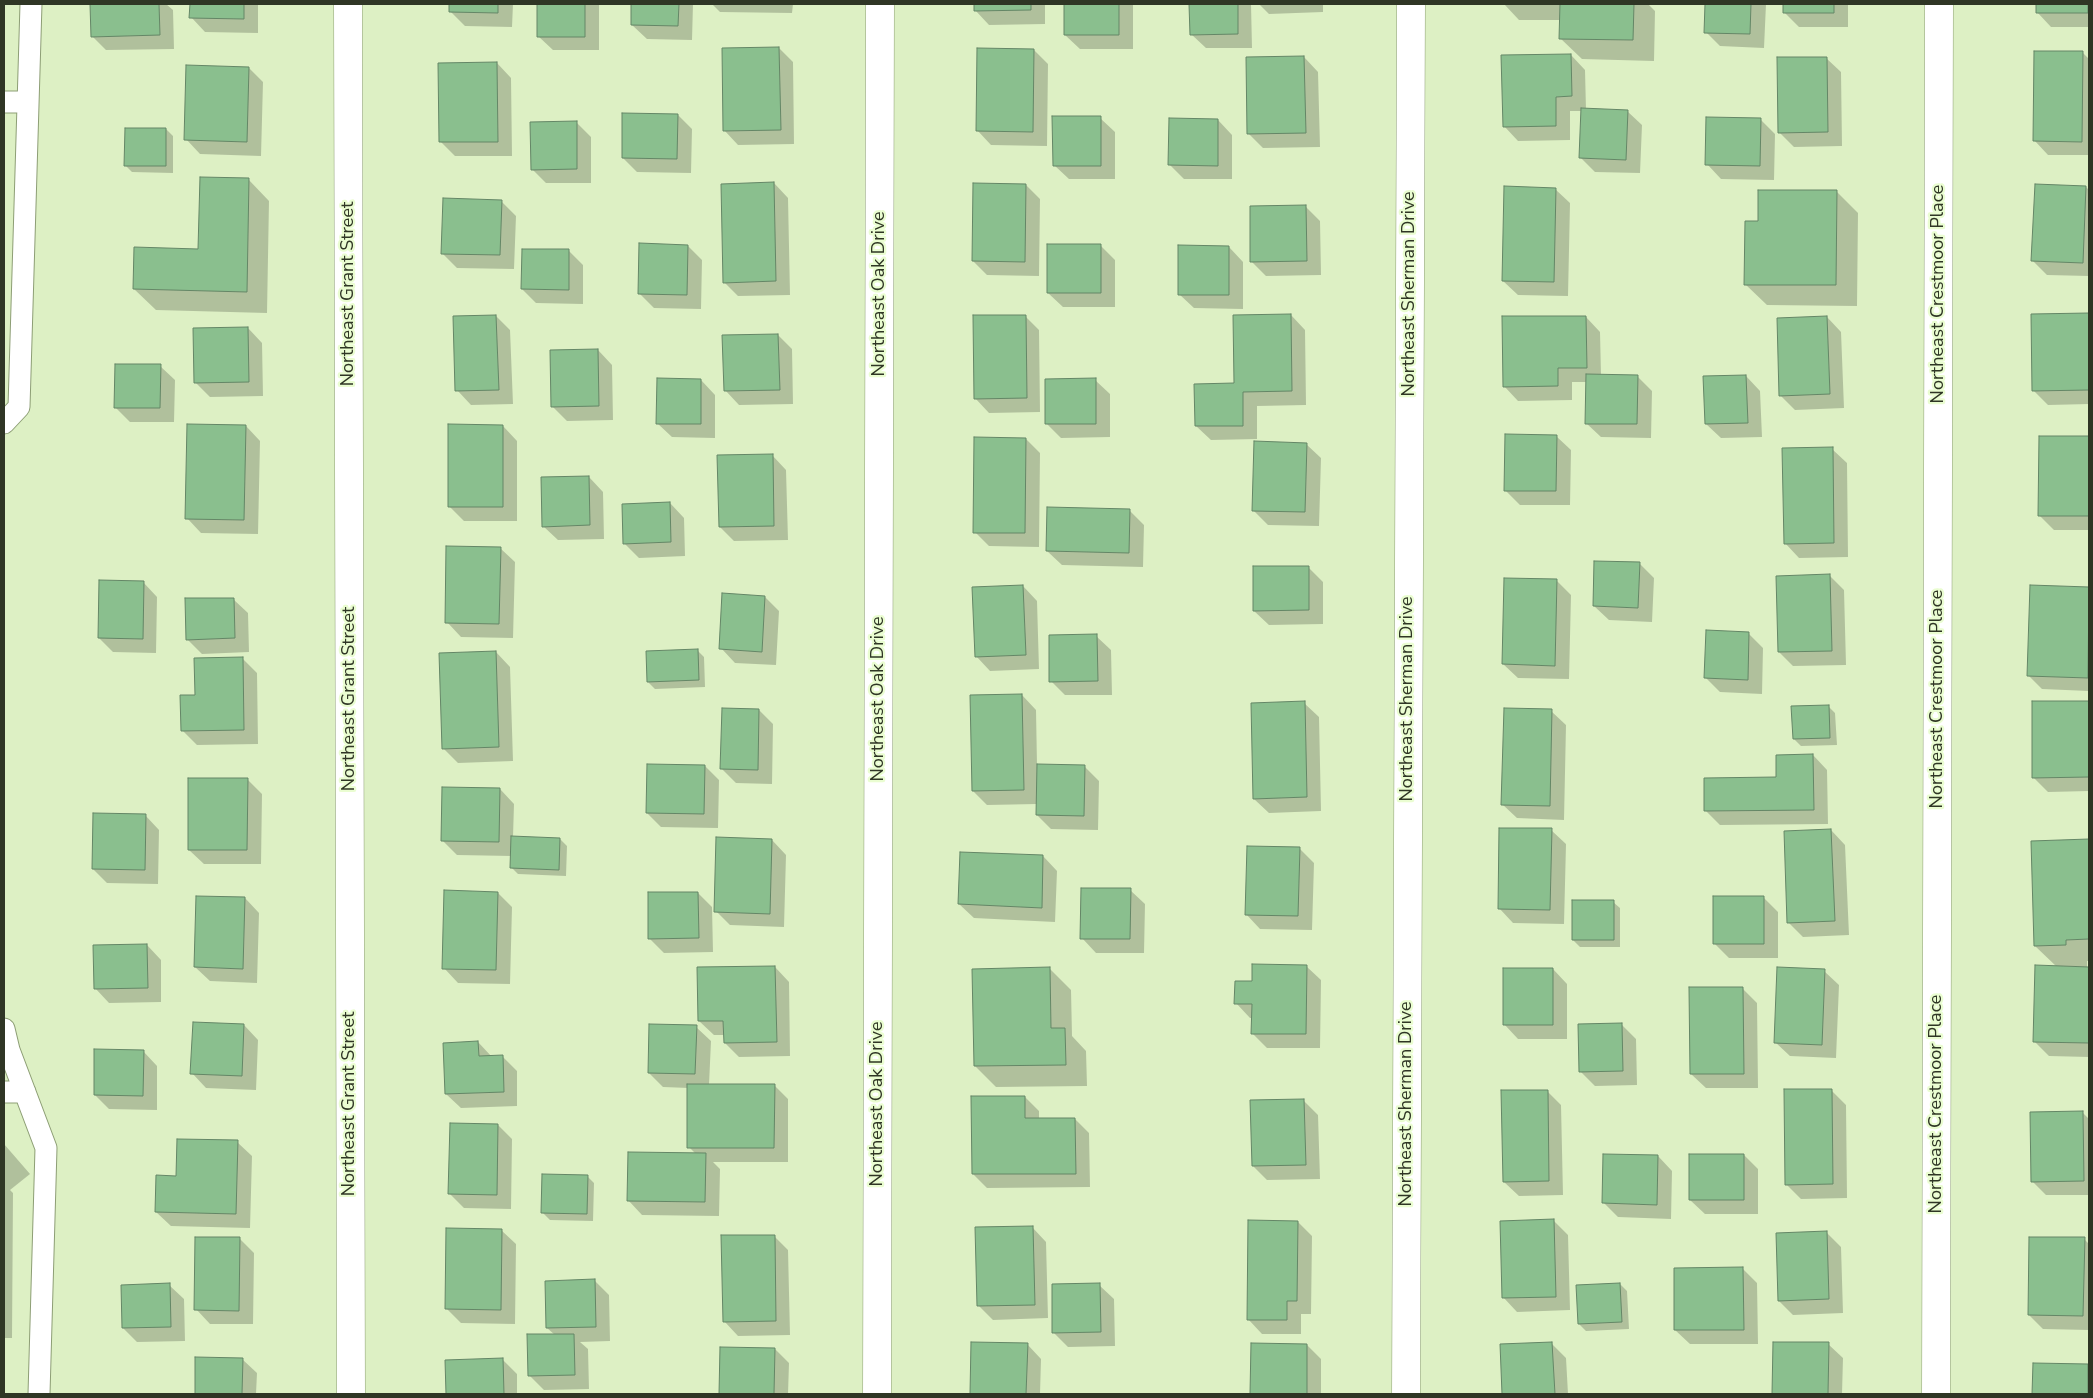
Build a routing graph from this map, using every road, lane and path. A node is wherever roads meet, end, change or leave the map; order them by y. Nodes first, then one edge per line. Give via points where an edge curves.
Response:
1 (31, 4) edge
2 (348, 4) edge
3 (880, 4) edge
4 (1411, 4) edge
5 (1939, 4) edge
6 (4, 102) edge
7 (28, 102) junction
8 (4, 423) edge
9 (4, 1028) edge
10 (4, 1092) edge
11 (25, 1092) junction
12 (39, 1394) edge
13 (351, 1394) edge
14 (877, 1394) edge
15 (1406, 1394) edge
16 (1936, 1394) edge

1 - 7 lane
2 - 13 street, Northeast Grant Street
3 - 14 street, Northeast Oak Drive
4 - 15 street, Northeast Sherman Drive
5 - 16 street, Northeast Crestmoor Place
6 - 7 lane
7 - 8 lane via 18,407
9 - 11 lane
10 - 11 lane
11 - 12 lane via 46,1148

